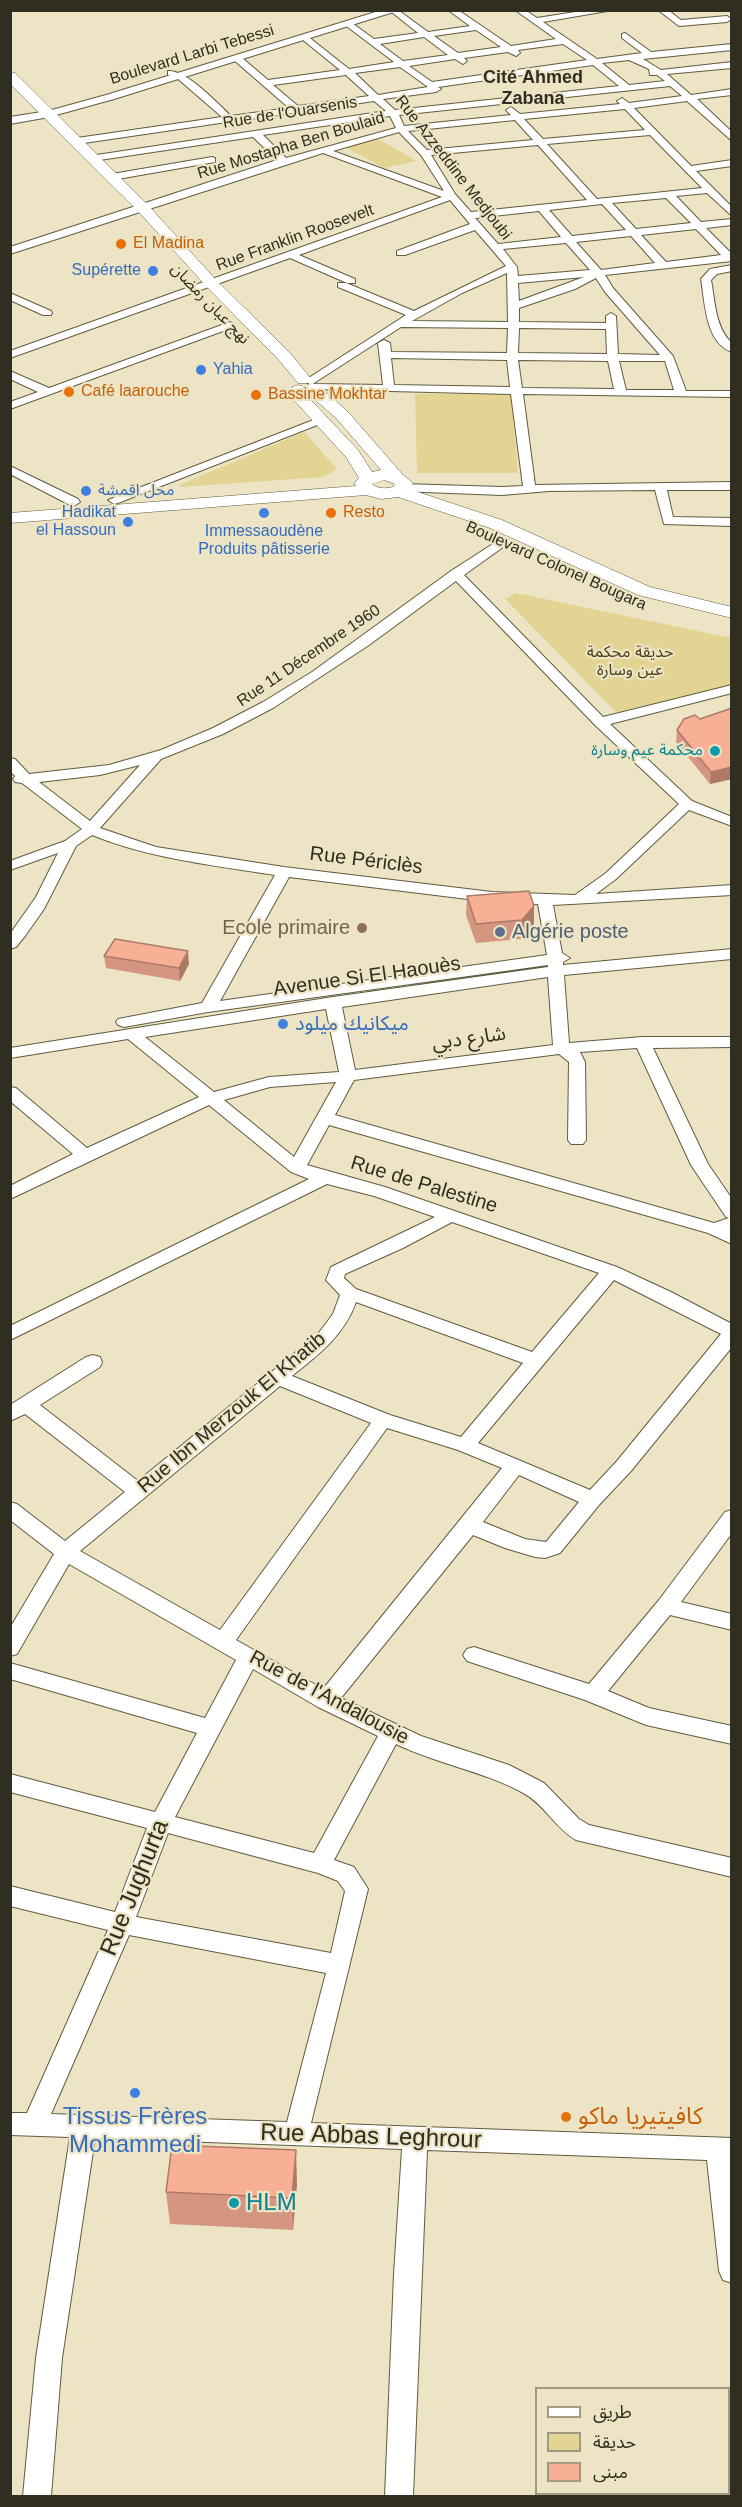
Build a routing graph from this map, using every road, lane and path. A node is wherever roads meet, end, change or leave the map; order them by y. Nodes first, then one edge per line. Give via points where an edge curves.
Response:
1 (377, 10) edge
2 (452, 10) edge
3 (519, 10) edge
4 (609, 10) edge
5 (662, 10) edge
6 (716, 10) edge
7 (394, 11) edge
8 (534, 21) junction
9 (729, 21) edge
10 (349, 25) junction
11 (479, 27) junction
12 (320, 31) junction
13 (427, 34) junction
14 (624, 36) dead end
15 (306, 38) junction
16 (564, 41) junction
17 (373, 42) junction
18 (732, 47) edge
19 (510, 49) junction
20 (649, 55) junction
21 (457, 57) junction
22 (633, 57) junction
23 (238, 59) junction
24 (594, 61) junction
25 (403, 64) junction
26 (732, 65) edge
27 (720, 66) junction
28 (537, 70) junction
29 (348, 72) junction
30 (658, 72) junction
31 (176, 74) junction
32 (643, 74) dead end
33 (632, 75) dead end
34 (732, 75) edge
35 (10, 76) edge
36 (487, 77) junction
37 (614, 78) junction
38 (267, 83) junction
39 (671, 83) junction
40 (433, 87) junction
41 (626, 87) junction
42 (610, 89) junction
43 (576, 92) junction
44 (732, 92) edge
45 (10, 94) edge
46 (376, 97) junction
47 (690, 99) junction
48 (502, 100) junction
49 (458, 105) junction
50 (627, 106) junction
51 (296, 109) junction
52 (393, 113) junction
53 (38, 114) junction
54 (518, 118) junction
55 (10, 119) edge
56 (230, 119) junction
57 (330, 122) junction
58 (732, 126) edge
59 (720, 127) junction
60 (401, 129) junction
61 (650, 132) junction
62 (251, 134) junction
63 (732, 138) edge
64 (77, 141) junction
65 (357, 141) junction
66 (55, 142) dead end
67 (539, 143) junction
68 (189, 144) junction
69 (322, 150) junction
70 (425, 153) junction
71 (93, 158) junction
72 (284, 161) junction
73 (219, 163) junction
74 (732, 163) edge
75 (688, 169) junction
76 (112, 177) junction
77 (235, 178) junction
78 (709, 190) junction
79 (669, 195) junction
80 (452, 196) junction
81 (600, 202) junction
82 (142, 207) junction
83 (542, 208) junction
84 (732, 213) edge
85 (471, 215) junction
86 (732, 222) edge
87 (478, 225) junction
88 (699, 225) junction
89 (633, 232) junction
90 (567, 239) junction
91 (496, 247) junction
92 (10, 251) edge
93 (402, 253) dead end
94 (291, 255) junction
95 (731, 261) edge
96 (663, 265) junction
97 (512, 267) junction
98 (596, 274) junction
99 (511, 280) junction
100 (212, 284) junction
101 (609, 290) junction
102 (10, 296) edge
103 (514, 306) junction
104 (216, 312) dead end
105 (47, 313) dead end
106 (415, 315) junction
107 (402, 324) junction
108 (230, 325) junction
109 (512, 326) junction
110 (612, 326) junction
111 (381, 333) junction
112 (241, 336) dead end
113 (732, 349) edge
114 (10, 355) edge
115 (387, 355) junction
116 (512, 357) junction
117 (613, 358) junction
118 (669, 358) junction
119 (10, 374) edge
120 (302, 384) junction
121 (389, 389) junction
122 (48, 392) junction
123 (517, 392) junction
124 (621, 394) junction
125 (681, 394) junction
126 (732, 394) edge
127 (10, 406) edge
128 (321, 420) junction
129 (10, 469) edge
130 (385, 485) junction
131 (660, 486) junction
132 (732, 486) edge
133 (529, 487) junction
134 (114, 500) junction
135 (74, 502) junction
136 (10, 507) edge
137 (42, 510) junction
138 (10, 518) edge
139 (732, 522) edge
140 (502, 542) junction
141 (456, 574) junction
142 (732, 613) edge
143 (732, 627) edge
144 (732, 689) edge
145 (600, 722) junction
146 (157, 755) junction
147 (10, 762) edge
148 (18, 780) edge
149 (687, 804) junction
150 (732, 822) edge
151 (91, 829) junction
152 (70, 844) junction
153 (10, 866) edge
154 (284, 872) junction
155 (732, 890) edge
156 (545, 900) junction
157 (579, 900) junction
158 (732, 943) edge
159 (10, 944) edge
160 (732, 954) edge
161 (555, 965) junction
162 (333, 1002) junction
163 (208, 1007) junction
164 (130, 1033) junction
165 (61, 1038) junction
166 (10, 1041) edge
167 (642, 1042) junction
168 (732, 1042) edge
169 (561, 1048) junction
170 (10, 1053) edge
171 (348, 1076) junction
172 (10, 1092) edge
173 (209, 1099) junction
174 (326, 1118) junction
175 (577, 1140) dead end
176 (85, 1155) junction
177 (297, 1168) junction
178 (325, 1178) junction
179 (10, 1192) edge
180 (732, 1213) edge
181 (452, 1215) junction
182 (732, 1223) edge
183 (714, 1229) junction
184 (732, 1238) edge
185 (611, 1271) junction
186 (350, 1293) junction
187 (732, 1333) edge
188 (10, 1334) edge
189 (536, 1361) junction
190 (93, 1362) dead end
191 (277, 1378) junction
192 (18, 1408) edge
193 (383, 1419) junction
194 (465, 1445) junction
195 (515, 1466) junction
196 (138, 1492) junction
197 (592, 1500) junction
198 (10, 1509) edge
199 (732, 1517) edge
200 (470, 1525) junction
201 (65, 1552) junction
202 (666, 1606) junction
203 (732, 1622) edge
204 (223, 1642) junction
205 (10, 1648) edge
206 (474, 1655) dead end
207 (249, 1656) junction
208 (10, 1671) edge
209 (592, 1694) junction
210 (326, 1701) junction
211 (210, 1728) junction
212 (391, 1732) junction
213 (732, 1735) edge
214 (10, 1784) edge
215 (161, 1821) junction
216 (320, 1864) junction
217 (732, 1868) edge
218 (10, 1896) edge
219 (122, 1924) junction
220 (340, 1965) junction
221 (22, 2125) edge
222 (84, 2126) junction
223 (296, 2135) junction
224 (414, 2137) junction
225 (725, 2149) edge
226 (732, 2271) edge
227 (37, 2496) edge
228 (399, 2496) edge

1 - 12 street, Boulevard Larbi Tebessi
2 - 11 street
3 - 8 street
4 - 8 street
5 - 9 street via 679,22
6 - 9 street
7 - 10 street, Boulevard Larbi Tebessi
7 - 13 street
8 - 16 street
10 - 12 street, Boulevard Larbi Tebessi
10 - 17 street
11 - 13 street
11 - 19 street
12 - 15 street, Boulevard Larbi Tebessi
12 - 31 street, Boulevard Larbi Tebessi
13 - 17 street
13 - 21 street
14 - 20 street
15 - 23 street, Boulevard Larbi Tebessi
15 - 29 street, Rue Azzeddine Medjoubi
16 - 19 street
16 - 24 street
17 - 25 street
18 - 20 street
19 - 21 street
19 - 28 street
20 - 22 street
21 - 25 street
21 - 36 street
22 - 24 street
22 - 30 street
23 - 31 street, Boulevard Larbi Tebessi
23 - 38 street
24 - 28 street
24 - 37 street
25 - 29 street
25 - 40 street
26 - 27 street
27 - 30 street
27 - 34 street
28 - 36 street
29 - 38 street
29 - 46 street, Rue Azzeddine Medjoubi
30 - 32 street
30 - 39 street
31 - 53 street, Boulevard Larbi Tebessi
31 - 56 street
33 - 37 street
35 - 53 main road
36 - 40 street
37 - 41 street
37 - 43 street
38 - 51 street
39 - 41 street, Rue de l'Ouarsenis
39 - 47 street
40 - 46 street
40 - 49 street
41 - 42 street, Rue de l'Ouarsenis
42 - 43 street, Rue de l'Ouarsenis
42 - 50 street
43 - 48 street, Rue de l'Ouarsenis
44 - 47 street, Rue Mostapha Ben Boulaid
45 - 53 main road
46 - 51 street
46 - 52 street, Rue Azzeddine Medjoubi
47 - 50 street, Rue Mostapha Ben Boulaid
47 - 59 street
48 - 49 street, Rue de l'Ouarsenis
48 - 54 street
49 - 52 street, Rue de l'Ouarsenis
50 - 54 street, Rue Mostapha Ben Boulaid
50 - 61 street
51 - 56 street
52 - 57 street, Rue de l'Ouarsenis
52 - 60 street, Rue Azzeddine Medjoubi
53 - 55 street, Boulevard Larbi Tebessi
53 - 64 main road, نهج عبان رمضان
53 - 66 main road
54 - 60 street, Rue Mostapha Ben Boulaid
54 - 67 street
56 - 62 street
56 - 64 street
57 - 62 street, Rue de l'Ouarsenis
57 - 65 street
58 - 59 street
59 - 63 street
60 - 65 street, Rue Mostapha Ben Boulaid
60 - 70 street, Rue Azzeddine Medjoubi
61 - 67 street
61 - 75 street
62 - 68 street, Rue de l'Ouarsenis
62 - 72 street
64 - 71 main road, نهج عبان رمضان
65 - 69 street, Rue Mostapha Ben Boulaid
67 - 70 street
67 - 81 street
68 - 71 street, Rue de l'Ouarsenis
68 - 73 street
69 - 72 street, Rue Mostapha Ben Boulaid
69 - 80 street
70 - 80 street, Rue Azzeddine Medjoubi
71 - 76 main road, نهج عبان رمضان
72 - 77 street, Rue Mostapha Ben Boulaid
73 - 76 street
73 - 77 street
74 - 75 street
75 - 78 street
76 - 82 main road, نهج عبان رمضان
77 - 82 street, Rue Mostapha Ben Boulaid
78 - 79 street
78 - 84 street
79 - 81 street
79 - 88 street
80 - 85 street, Rue Azzeddine Medjoubi
80 - 94 street, Rue Franklin Roosevelt
81 - 83 street
81 - 89 street
82 - 92 street, Rue Mostapha Ben Boulaid
82 - 100 main road, نهج عبان رمضان
83 - 85 street
83 - 90 street
85 - 87 street, Rue Azzeddine Medjoubi
86 - 88 street
87 - 91 street, Rue Azzeddine Medjoubi
87 - 93 street
88 - 89 street
88 - 95 street
89 - 90 street
89 - 96 street
90 - 91 street
90 - 98 street
91 - 97 street, Rue Azzeddine Medjoubi
94 - 100 street, Rue Franklin Roosevelt
94 - 106 street
95 - 96 street
95 - 113 street via 706,279 717,334
96 - 98 street
97 - 99 street, Rue Azzeddine Medjoubi
97 - 106 street via 465,286
98 - 99 street
98 - 101 street
98 - 103 street via 571,288
99 - 103 street, Rue Azzeddine Medjoubi
100 - 114 street, Rue Franklin Roosevelt
100 - 120 main road, نهج عبان رمضان via 284,356
101 - 110 street
101 - 118 street
102 - 105 street
103 - 109 street, Rue Azzeddine Medjoubi
104 - 108 main road, نهج عبان رمضان
106 - 107 street
107 - 109 street
107 - 111 street
108 - 112 main road, نهج عبان رمضان
108 - 122 street
109 - 110 street
109 - 116 street, Rue Azzeddine Medjoubi
110 - 117 street
111 - 115 street
111 - 120 street
115 - 116 street
115 - 121 street
116 - 117 street
116 - 123 street, Rue Azzeddine Medjoubi
117 - 118 street
117 - 124 street
118 - 125 street
119 - 122 street
120 - 121 street
120 - 128 main road, نهج عبان رمضان via 300,398
120 - 130 main road, نهج عبان رمضان via 342,415
121 - 123 street
122 - 127 street
123 - 124 street
123 - 133 street, Rue Azzeddine Medjoubi
124 - 125 street
125 - 126 street
128 - 130 main road, نهج عبان رمضان
128 - 134 street
129 - 135 street
130 - 133 street
130 - 134 main road
130 - 137 main road
130 - 140 main road, Boulevard Colonel Bougara
130 - 142 main road via 496,524 644,591
131 - 132 street
131 - 133 street
131 - 139 street via 668,521
134 - 135 main road
135 - 137 main road
136 - 137 main road
137 - 138 main road
140 - 141 street, Rue 11 Décembre 1960
140 - 143 main road, Boulevard Colonel Bougara via 632,602
141 - 145 street
141 - 146 street, Rue 11 Décembre 1960 via 246,719
144 - 145 street
145 - 149 street
146 - 148 street, Rue 11 Décembre 1960 via 79,774
146 - 151 street
147 - 148 street, Rue Périclès
148 - 151 street, Rue Périclès
149 - 150 street
149 - 157 street via 611,876
151 - 152 street
151 - 154 street, Rue Périclès via 155,851
152 - 153 street
152 - 159 street via 22,931
154 - 156 street, Rue Périclès
154 - 163 street
155 - 157 street, Rue Périclès
156 - 157 street, Rue Périclès
156 - 161 street
158 - 161 street, Avenue Si El Haouès
160 - 161 street, Avenue Si El Haouès
161 - 162 street, Avenue Si El Haouès
161 - 163 street, Avenue Si El Haouès
161 - 169 street
162 - 164 street, Avenue Si El Haouès
162 - 171 street
163 - 165 street, Avenue Si El Haouès
164 - 165 street, Avenue Si El Haouès
164 - 173 street
165 - 166 street, Avenue Si El Haouès
165 - 170 street, Avenue Si El Haouès
167 - 168 street, شارع دبي
167 - 169 street, شارع دبي
167 - 180 street via 700,1166
169 - 171 street, شارع دبي
169 - 175 street via 577,1062
171 - 173 street, شارع دبي via 269,1082
171 - 174 street
172 - 176 street
173 - 176 street, شارع دبي
173 - 177 street
174 - 177 street
174 - 183 street
176 - 179 street, شارع دبي
177 - 178 street
178 - 181 street, Rue de Palestine
178 - 188 street, Rue de Palestine
181 - 185 street, Rue de Palestine
181 - 186 street via 337,1271 335,1280
182 - 183 street
183 - 184 street
185 - 187 street, Rue de Palestine
185 - 189 street
186 - 189 street
186 - 191 street, Rue Ibn Merzouk El Khatib via 342,1316 324,1339
187 - 197 street
189 - 194 street
190 - 192 street
191 - 193 street
191 - 196 street, Rue Ibn Merzouk El Khatib
192 - 196 street
193 - 194 street
193 - 204 street
194 - 195 street
195 - 197 street
195 - 200 street
196 - 201 street, Rue Ibn Merzouk El Khatib
197 - 200 street via 548,1551 530,1549
198 - 201 street, Rue de l'Andalousie
199 - 202 street
200 - 210 street
201 - 204 street, Rue de l'Andalousie
201 - 205 street, Rue Ibn Merzouk El Khatib
202 - 203 street
202 - 209 street
204 - 207 street, Rue de l'Andalousie
206 - 209 street
207 - 210 street, Rue de l'Andalousie
207 - 211 street, Rue Jughurta
208 - 211 street
209 - 213 street via 646,1716
210 - 212 street, Rue de l'Andalousie
211 - 215 street, Rue Jughurta
212 - 216 street
212 - 217 street, Rue de l'Andalousie via 501,1771 536,1789 571,1826 584,1833
214 - 215 street
215 - 216 street
215 - 219 street, Rue Jughurta
216 - 220 street via 346,1874 357,1889
218 - 219 street
219 - 220 street
219 - 221 street, Rue Jughurta
220 - 223 street
221 - 222 street, Rue Abbas Leghrour
222 - 223 street, Rue Abbas Leghrour
222 - 227 street via 49,2358
223 - 224 street, Rue Abbas Leghrour
224 - 225 street, Rue Abbas Leghrour
224 - 228 street
225 - 226 street

